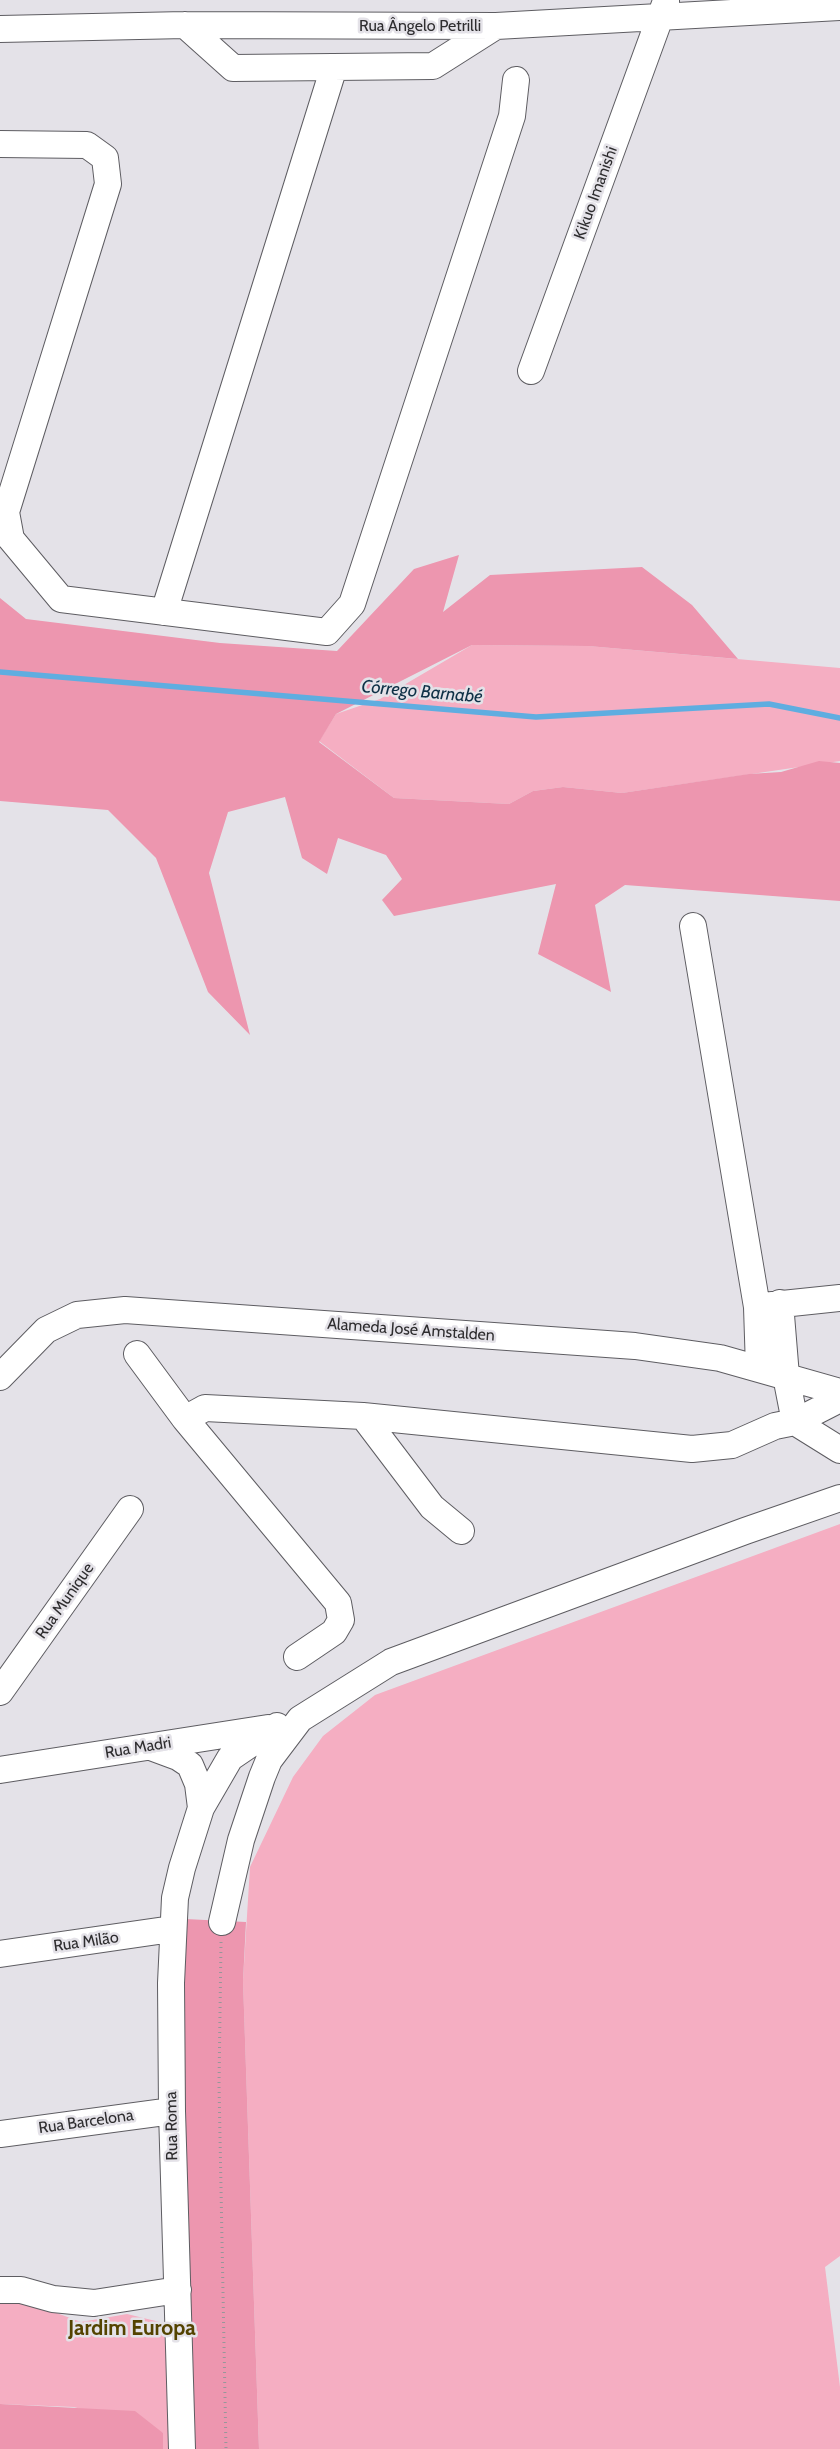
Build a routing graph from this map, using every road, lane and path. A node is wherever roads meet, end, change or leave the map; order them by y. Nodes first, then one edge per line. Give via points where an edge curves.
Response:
1 (840, 6) edge
2 (664, 8) edge
3 (185, 25) junction
4 (496, 26) junction
5 (0, 29) edge
6 (334, 67) junction
7 (516, 80) dead end
8 (0, 144) edge
9 (531, 371) dead end
10 (164, 612) junction
11 (693, 926) dead end
12 (840, 1298) edge
13 (768, 1305) junction
14 (137, 1354) dead end
15 (759, 1368) junction
16 (786, 1376) junction
17 (0, 1377) edge
18 (840, 1392) edge
19 (840, 1399) edge
20 (363, 1416) junction
21 (185, 1419) junction
22 (795, 1422) junction
23 (840, 1450) edge
24 (840, 1498) edge
25 (130, 1509) dead end
26 (461, 1531) dead end
27 (297, 1658) dead end
28 (0, 1692) edge
29 (288, 1722) junction
30 (151, 1747) junction
31 (0, 1770) edge
32 (202, 1808) junction
33 (222, 1922) joint
34 (172, 1929) junction
35 (0, 1954) edge
36 (172, 2111) junction
37 (0, 2134) edge
38 (0, 2290) edge
39 (178, 2290) junction
40 (182, 2449) edge
41 (226, 2449) edge

1 - 2 street, Rua Ângelo Petrilli
2 - 4 street, Rua Ângelo Petrilli
2 - 9 street, Kikuo Imanishi
3 - 4 street, Rua Ângelo Petrilli
3 - 5 street, Rua Ângelo Petrilli
3 - 6 street via 233,68
4 - 6 street via 433,66
6 - 10 street
7 - 10 street via 512,116 352,604 327,632
8 - 10 street via 86,145 105,158 108,184 6,512 11,539 61,599
11 - 13 street
12 - 13 street
13 - 15 street
13 - 16 street
14 - 21 street
15 - 16 street, Alameda José Amstalden
15 - 17 street, Alameda José Amstalden via 720,1358 635,1346 125,1310 77,1315 46,1330
16 - 18 street, Alameda José Amstalden
16 - 22 street
19 - 22 street
20 - 21 street via 205,1408
20 - 22 street via 692,1448 732,1446 775,1426
20 - 26 street via 432,1507
21 - 27 street via 338,1603 341,1620 334,1632
22 - 23 street
24 - 29 street, Rua Roma via 745,1530 391,1662
25 - 28 street, Rua Munique
29 - 30 street, Rua Madri
29 - 32 street, Rua Roma via 230,1758
29 - 33 street via 262,1777 241,1840
30 - 31 street, Rua Madri
30 - 32 street, Rua Roma via 190,1765 198,1784
32 - 34 street, Rua Roma via 182,1868
33 - 41 path via 219,2084
34 - 35 street, Rua Milão
34 - 36 street, Rua Roma
36 - 37 street, Rua Barcelona
36 - 39 street, Rua Roma
38 - 39 street via 22,2290 54,2299 94,2303
39 - 40 street, Rua Roma

